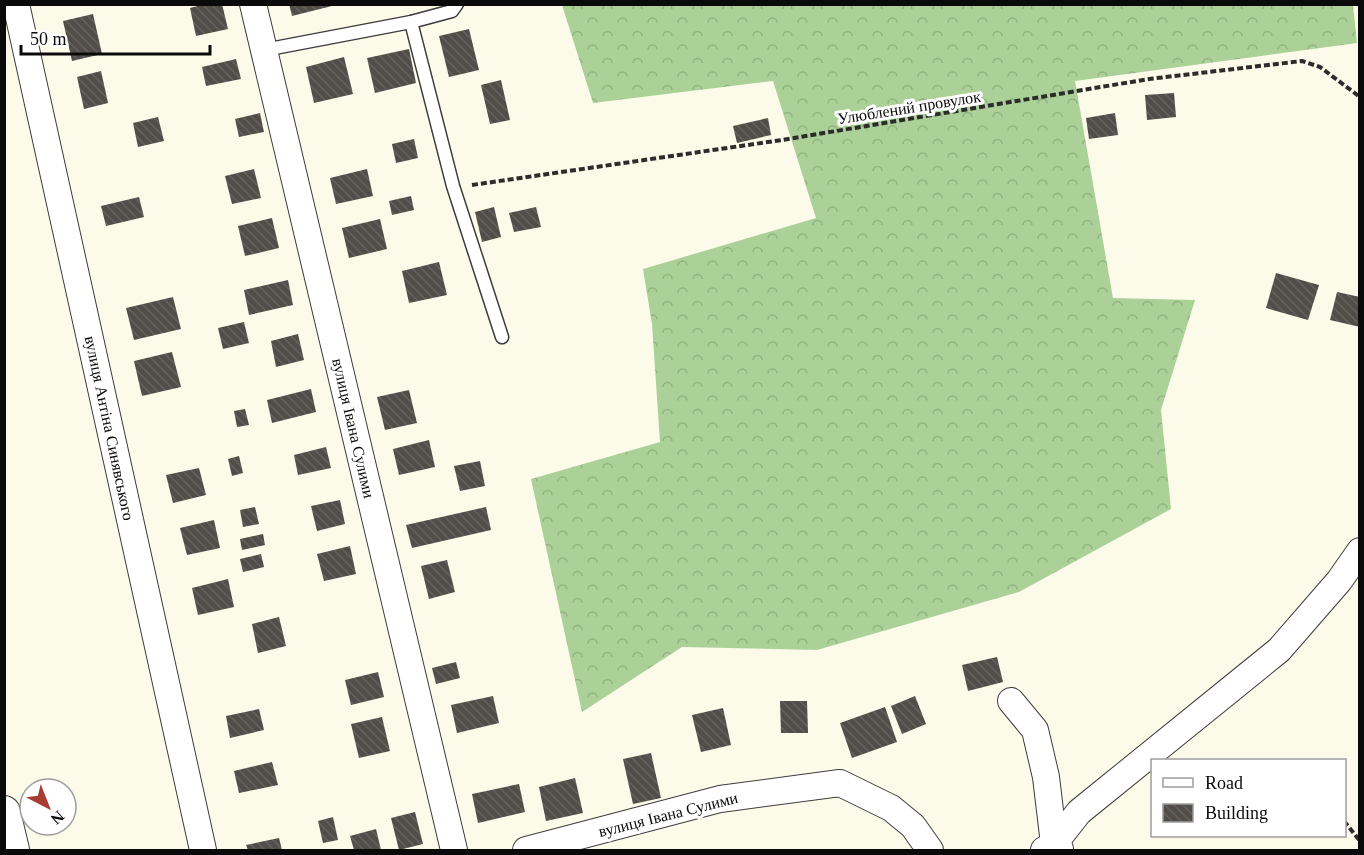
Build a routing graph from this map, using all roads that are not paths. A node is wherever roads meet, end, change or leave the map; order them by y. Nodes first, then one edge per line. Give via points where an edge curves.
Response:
1 (16, 4) edge
2 (253, 4) edge
3 (457, 4) edge
4 (411, 22) junction
5 (264, 50) junction
6 (502, 338) dead end
7 (1359, 551) edge
8 (1011, 701) dead end
9 (4, 812) edge
10 (1053, 848) edge
11 (13, 850) edge
12 (203, 850) edge
13 (454, 850) edge
14 (526, 850) edge
15 (930, 850) edge

1 - 12 street, вулиця Антіна Синявського
2 - 5 street, вулиця Івана Сулими
3 - 4 lane via 452,11
4 - 5 lane
4 - 6 lane via 453,186
5 - 13 street, вулиця Івана Сулими
7 - 10 street via 1340,581 1279,650 1079,812
8 - 10 street via 1035,730 1046,777
9 - 11 street
14 - 15 street, вулиця Івана Сулими via 720,799 840,783 891,808 914,826

